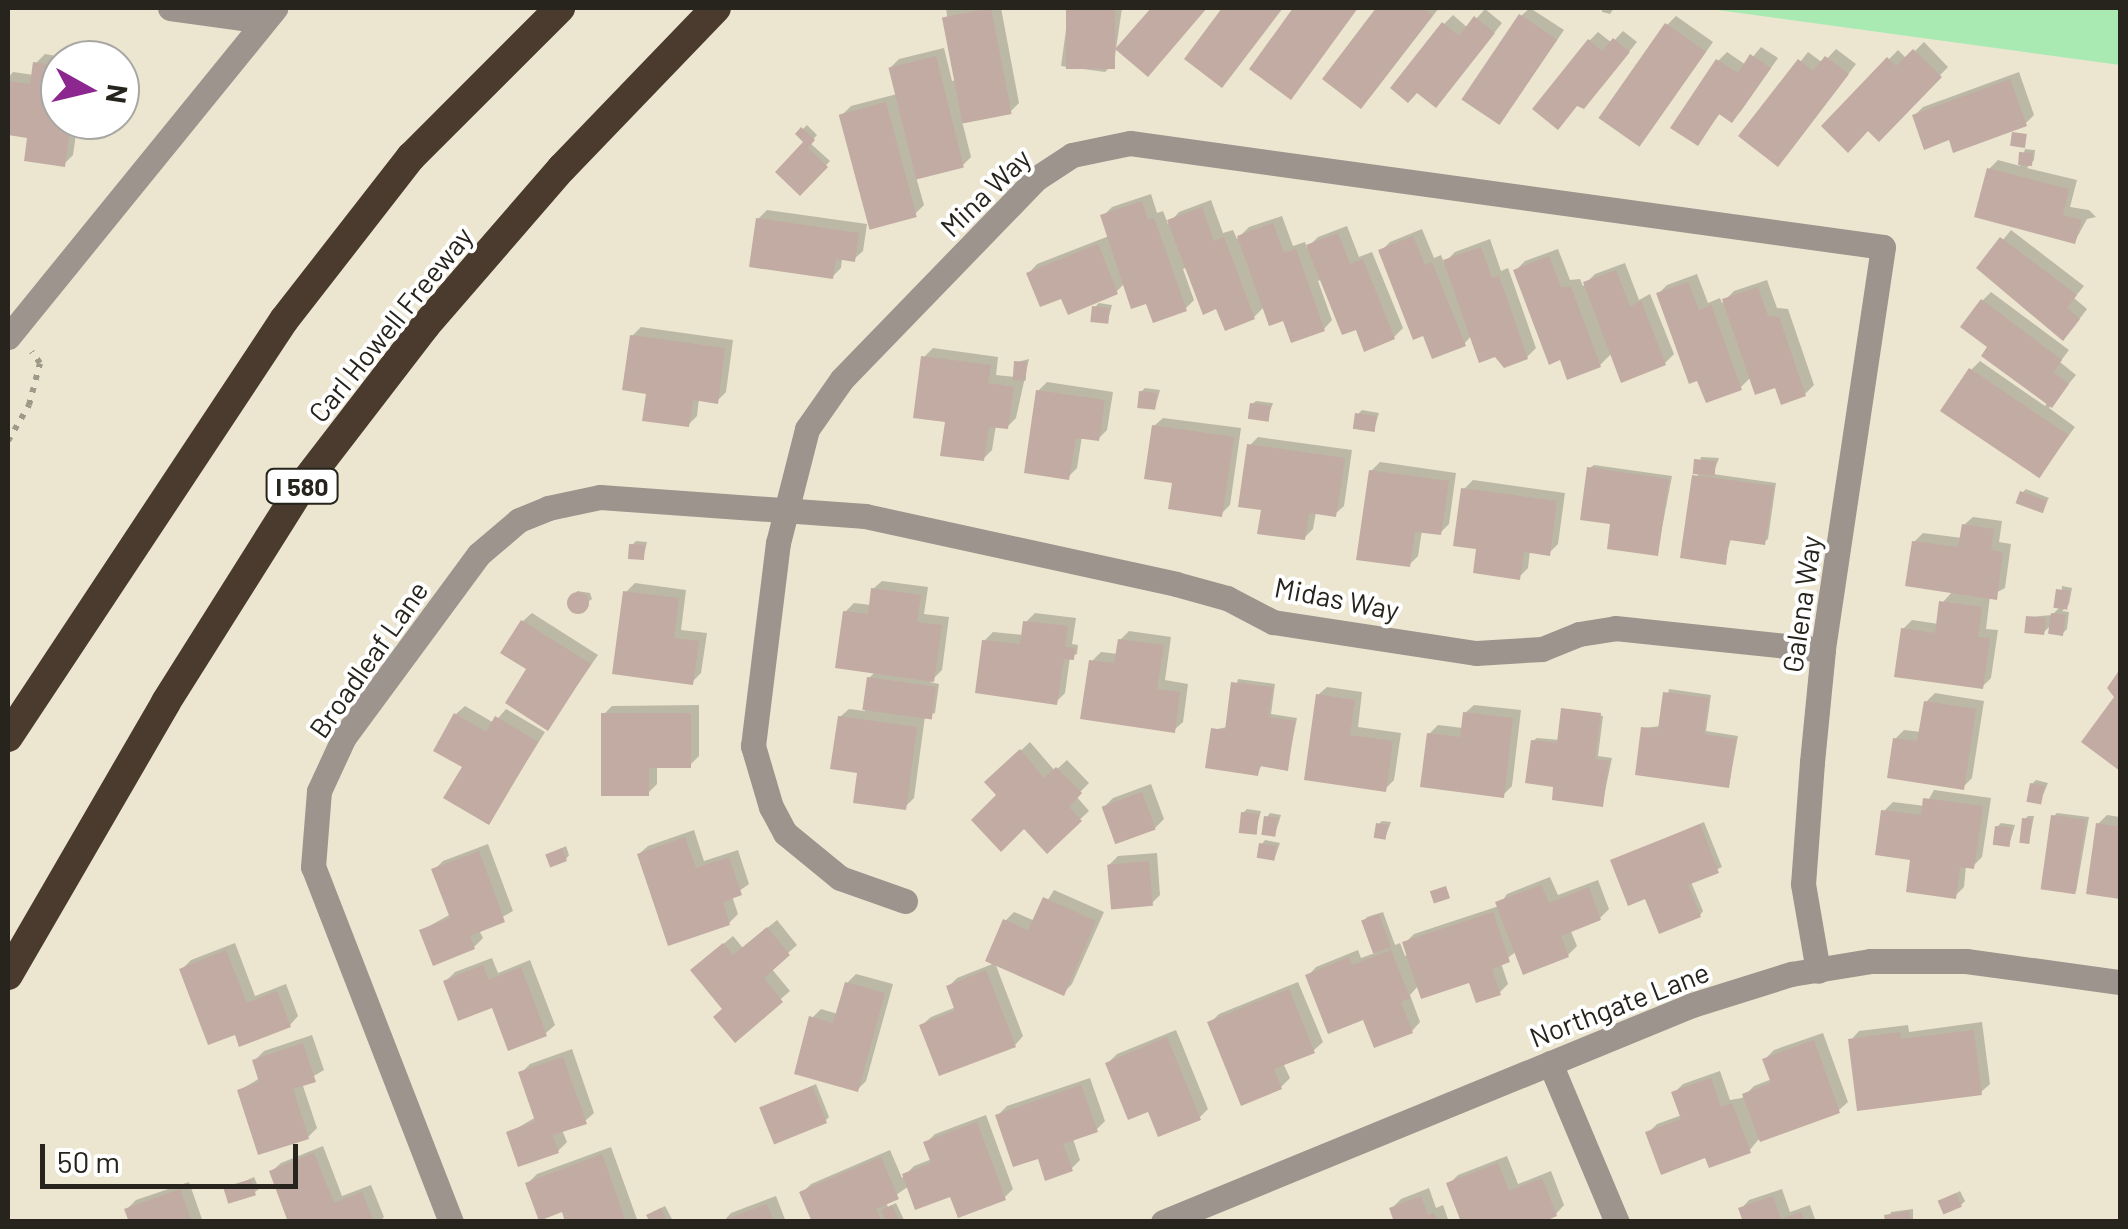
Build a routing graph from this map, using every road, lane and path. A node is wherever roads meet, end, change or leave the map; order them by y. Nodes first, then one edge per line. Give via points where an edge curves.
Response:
1 (170, 8) edge
2 (560, 8) edge
3 (716, 8) edge
4 (737, 8) edge
5 (270, 14) edge
6 (673, 52) junction
7 (1883, 247) joint
8 (8, 337) edge
9 (40, 363) dead end
10 (8, 441) edge
11 (786, 508) junction
12 (1823, 650) junction
13 (8, 737) edge
14 (905, 901) dead end
15 (1818, 971) junction
16 (8, 975) edge
17 (2120, 982) edge
18 (1550, 1063) junction
19 (451, 1222) edge
20 (1163, 1222) edge
21 (1617, 1222) edge

1 - 5 street
2 - 13 highway via 412,157 284,320
3 - 6 highway, Carl Howell Freeway / I 580
4 - 6 highway
5 - 8 street
6 - 16 highway, Carl Howell Freeway / I 580 via 424,326 302,486 166,702
7 - 11 street, Mina Way via 1130,143 1106,146 1072,155 1037,178 842,380 807,429
7 - 12 street, Galena Way
9 - 10 path via 29,406
11 - 12 street, Midas Way via 865,516 1176,584 1227,598 1272,622 1476,653 1542,648 1616,628
11 - 14 street, Mina Way via 753,746 771,807 785,833 820,865
11 - 19 street, Broadleaf Lane via 600,497 520,520 480,554 344,737 320,791 313,867
12 - 15 street, Galena Way via 1804,884
15 - 17 street, Northgate Lane via 1870,961 1966,961
15 - 18 street, Northgate Lane via 1692,1005
18 - 20 street, Northgate Lane
18 - 21 street

